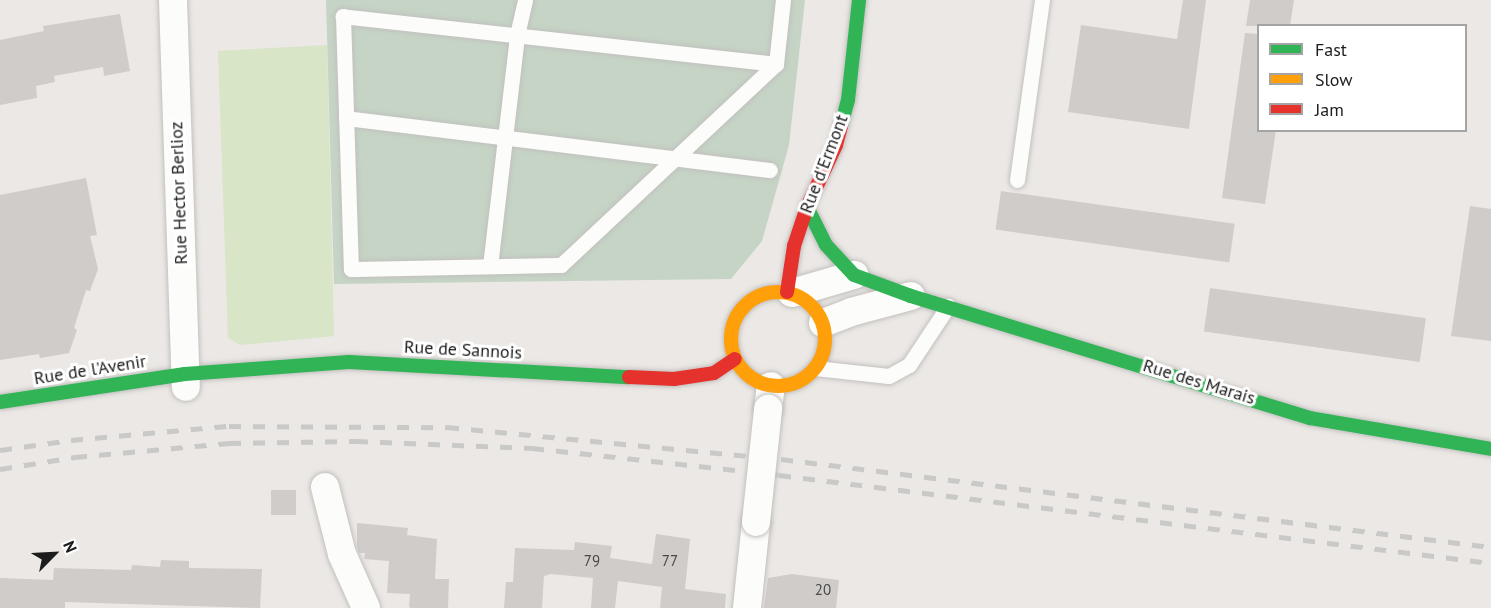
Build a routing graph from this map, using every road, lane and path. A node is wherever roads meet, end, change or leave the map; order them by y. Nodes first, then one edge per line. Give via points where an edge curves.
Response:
1 (173, 0) edge
2 (525, 0) edge
3 (783, 0) edge
4 (859, 0) edge
5 (1042, 0) edge
6 (517, 35) junction
7 (776, 64) junction
8 (346, 118) junction
9 (505, 138) junction
10 (674, 158) junction
11 (770, 170) dead end
12 (1017, 180) dead end
13 (807, 207) junction
14 (490, 266) junction
15 (854, 275) junction
16 (790, 292) junction
17 (911, 296) junction
18 (948, 305) junction
19 (823, 323) junction
20 (735, 359) junction
21 (815, 368) junction
22 (186, 380) junction
23 (770, 397) junction
24 (0, 402) edge
25 (1491, 449) edge
26 (325, 487) dead end
27 (366, 608) edge
28 (747, 608) edge

1 - 22 street, Rue Hector Berlioz
2 - 6 lane
3 - 7 lane
4 - 13 street, Rue d'Ermont via 848,100 836,145
5 - 12 lane
6 - 7 lane
6 - 8 lane via 343,16
6 - 9 lane
7 - 10 lane
8 - 9 lane
8 - 14 lane via 351,269
9 - 10 lane
9 - 14 lane
10 - 11 lane
10 - 14 lane via 561,265
13 - 15 street, Rue des Marais via 826,245
13 - 16 street, Rue d'Ermont via 794,246
15 - 16 street
15 - 17 street, Rue des Marais
16 - 19 street via 806,299
16 - 20 street via 758,295 741,310 731,330
17 - 18 street, Rue des Marais
17 - 19 street, Rue des Marais
18 - 21 lane via 909,365 889,376
18 - 25 street, Rue des Marais via 1310,418
19 - 21 street via 826,339
20 - 22 street, Rue de Sannois via 714,372 674,379 349,362
20 - 23 street
21 - 23 street
22 - 24 street, Rue de l'Avenir
23 - 28 street, bridge
26 - 27 street via 342,554

